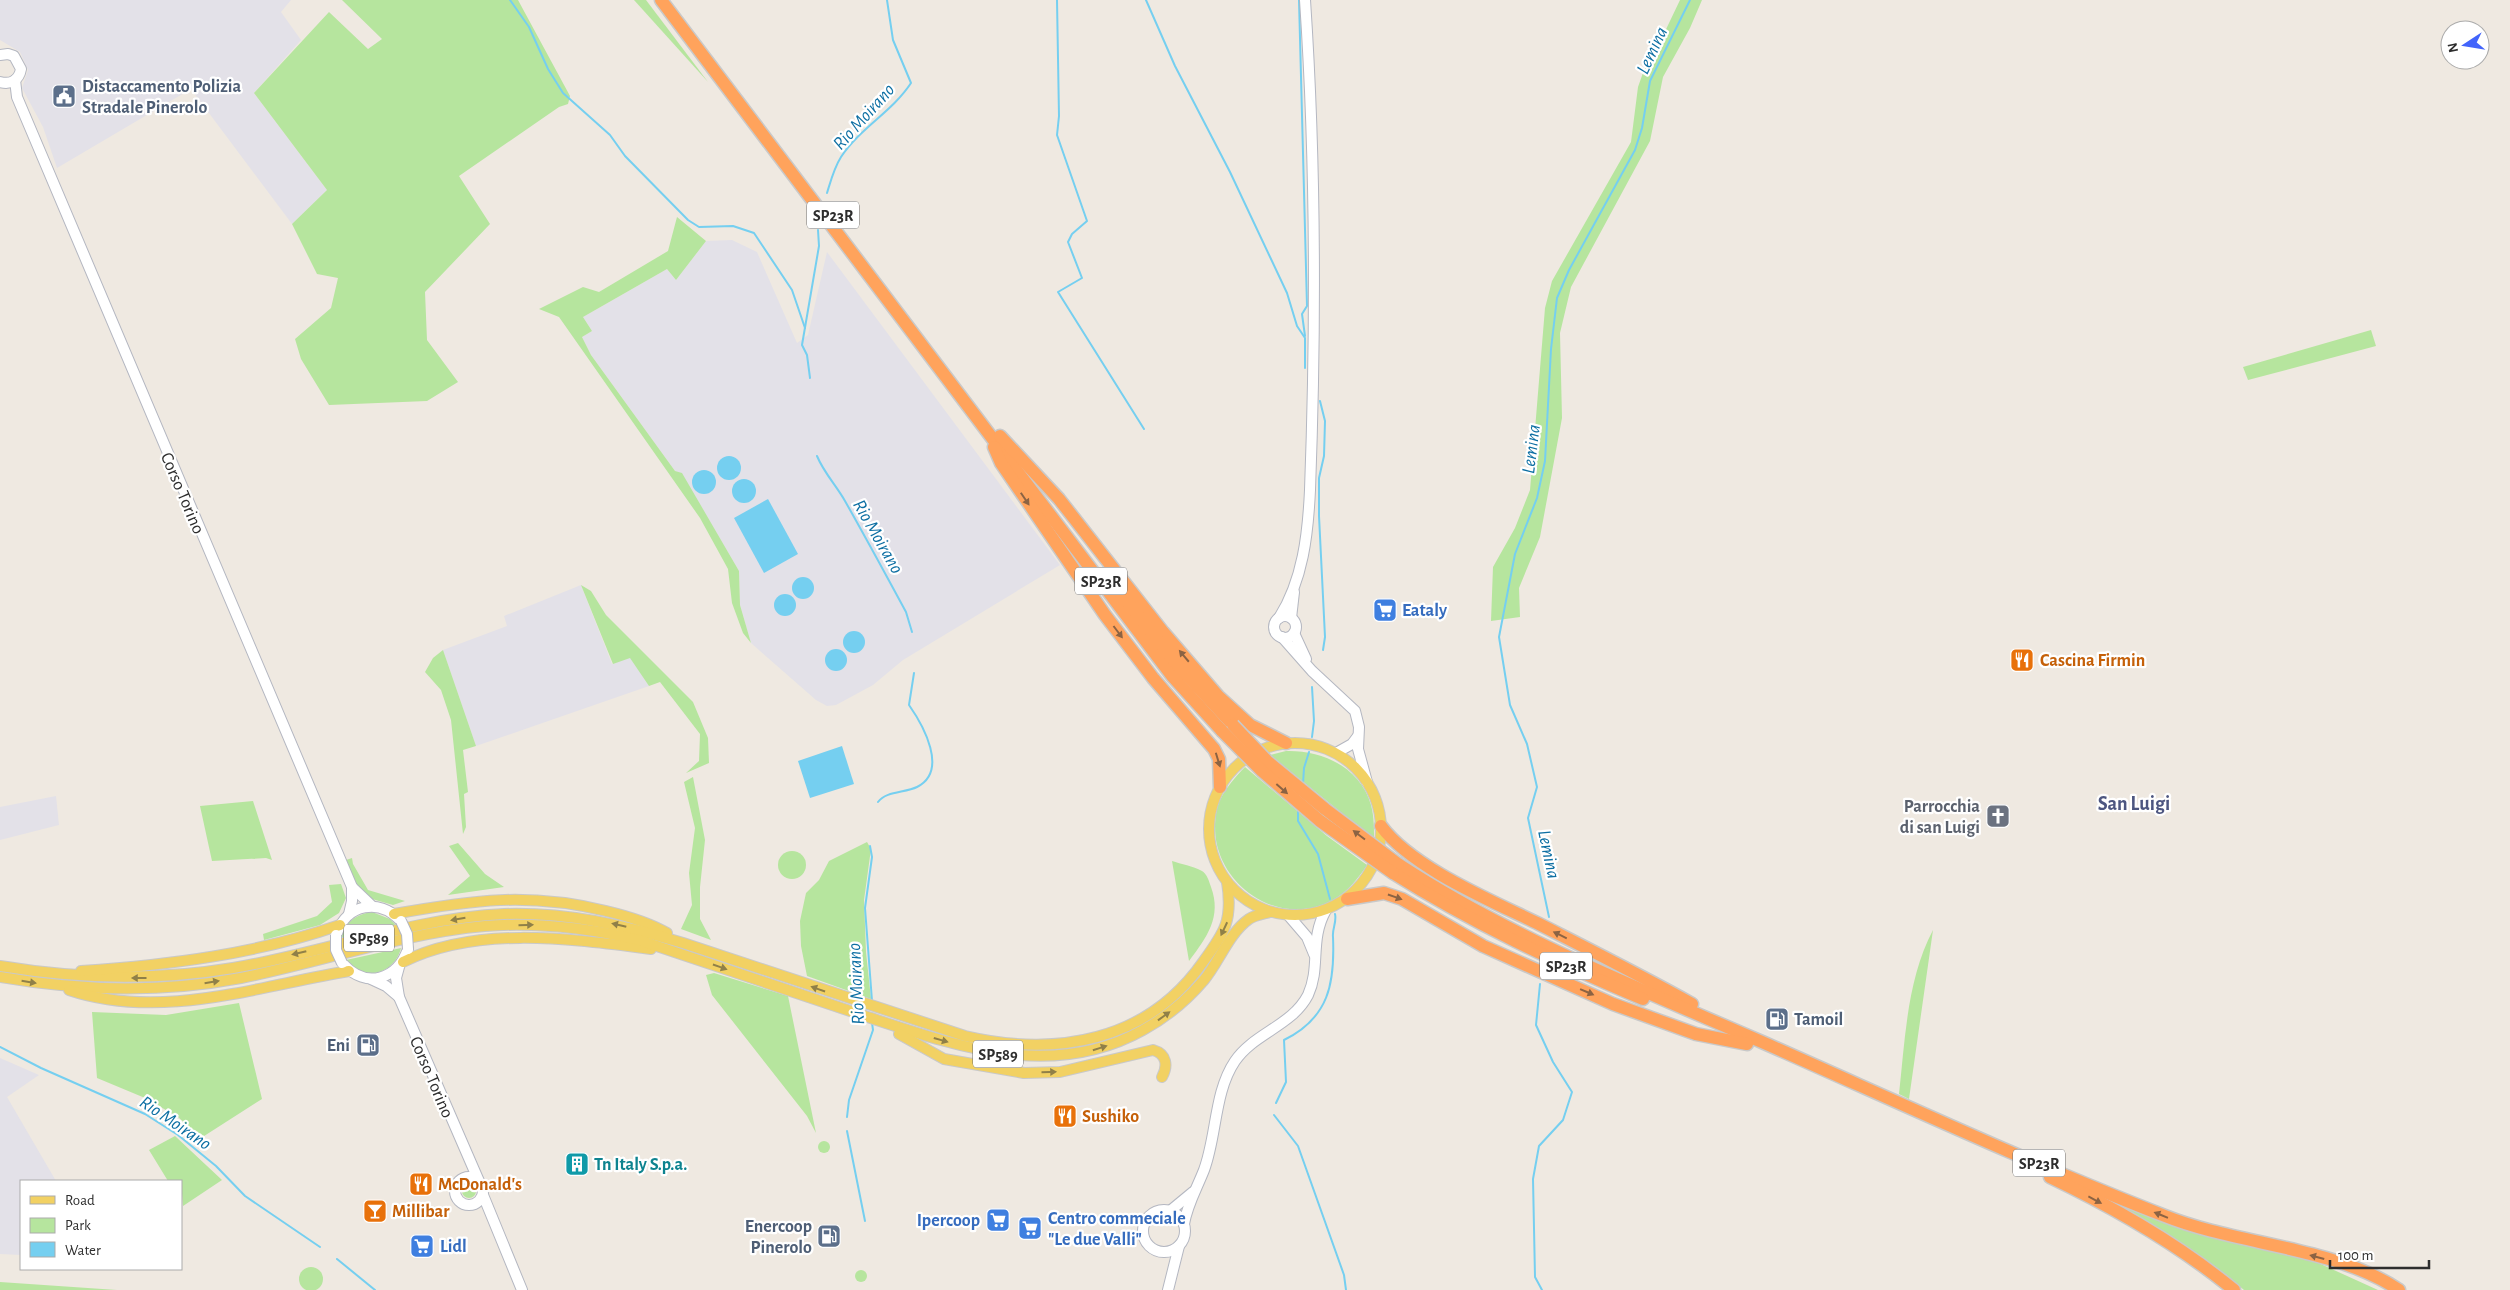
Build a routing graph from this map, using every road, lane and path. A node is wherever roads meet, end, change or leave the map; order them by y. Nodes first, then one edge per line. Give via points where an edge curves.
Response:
1 (661, 0) edge
2 (670, 0) edge
3 (1305, 0) edge
4 (1, 52) edge
5 (15, 80) junction
6 (2, 83) edge
7 (17, 97) junction
8 (990, 428) junction
9 (1296, 581) junction
10 (1279, 618) junction
11 (1291, 618) junction
12 (1294, 632) junction
13 (1282, 637) junction
14 (1312, 671) junction
15 (1358, 736) junction
16 (1286, 743) junction
17 (1336, 753) junction
18 (1367, 782) junction
19 (1220, 787) junction
20 (1381, 826) junction
21 (1395, 869) junction
22 (1226, 882) junction
23 (352, 887) junction
24 (1347, 899) junction
25 (372, 906) junction
26 (1326, 910) junction
27 (1270, 912) junction
28 (349, 914) junction
29 (1289, 916) junction
30 (398, 917) junction
31 (338, 930) junction
32 (683, 943) junction
33 (674, 952) junction
34 (1315, 956) junction
35 (401, 965) junction
36 (0, 966) edge
37 (346, 967) junction
38 (53, 973) junction
39 (0, 977) edge
40 (371, 979) junction
41 (58, 986) junction
42 (399, 997) junction
43 (878, 1020) junction
44 (1725, 1026) junction
45 (1747, 1044) junction
46 (1162, 1077) dead end
47 (466, 1156) junction
48 (462, 1178) junction
49 (478, 1180) junction
50 (1194, 1191) junction
51 (483, 1195) junction
52 (474, 1205) junction
53 (1170, 1211) junction
54 (1184, 1224) junction
55 (496, 1228) junction
56 (1179, 1246) junction
57 (1160, 1252) junction
58 (2364, 1271) junction
59 (1173, 1277) junction
60 (522, 1290) edge
61 (1168, 1290) edge
62 (2234, 1290) edge
63 (2392, 1290) edge
64 (2399, 1290) edge

1 - 8 highway, SP23R
2 - 8 highway, SP23R
3 - 9 main road via 1310,79 1314,302 1308,531
4 - 5 main road via 14,56 20,64
5 - 6 main road
5 - 7 main road
6 - 7 main road
7 - 23 main road, Corso Torino
16 -> 8 highway via 1250,725 1218,696 1163,632 1059,499
8 -> 19 highway via 1001,463 1105,615 1153,678 1214,749 1219,759
8 - 21 highway, SP23R, bridge via 1172,676 1228,728 1262,772 1320,821
9 - 10 main road
9 - 11 main road
10 - 11 main road
10 - 13 main road via 1274,630
11 - 12 main road
12 - 13 main road via 1289,637
12 - 14 main road
13 - 14 main road
14 - 15 main road via 1355,711
15 - 17 main road via 1352,744
15 - 18 main road
16 - 17 main road via 1312,745
16 - 19 main road via 1248,757 1234,768
17 - 18 main road
18 - 20 main road
19 - 22 main road via 1210,813 1209,837 1213,856
20 - 24 main road via 1381,840 1373,866 1366,879
44 -> 20 highway via 1678,996 1447,876 1394,843
21 - 44 highway, SP23R via 1480,914
21 - 45 highway, SP23R via 1465,917 1516,943
22 - 27 main road via 1246,901
22 -> 32 main road, SP589 via 1230,903 1226,927 1180,990 1148,1015 1107,1035 1053,1046 1008,1044 957,1034
23 - 25 main road
23 - 28 main road
24 - 26 main road
24 -> 45 highway via 1384,893 1402,899 1483,946 1613,1004 1696,1034
25 - 28 main road
25 - 30 main road via 384,908
26 - 29 main road
26 - 34 main road via 1316,929
27 - 29 main road
43 -> 27 main road, SP589 via 945,1042 1008,1055 1066,1056 1098,1049 1143,1030 1165,1016 1204,980 1243,924 1254,916
28 - 31 main road
29 - 34 main road via 1307,937
30 - 32 main road via 487,899 548,900 629,917
30 - 35 main road, bridge via 407,934 408,949
31 - 37 main road, bridge via 336,950
31 - 38 main road via 192,961
32 -> 38 main road, SP589 via 590,919 504,914 430,924 235,968 191,974 94,978
33 - 35 main road via 581,940 521,939 441,948
41 -> 33 main road, SP589 via 161,988 200,984 306,964 433,934 486,926 568,927 616,935
33 -> 43 main road, SP589
34 - 50 main road via 1312,982 1301,1006 1254,1040 1235,1061 1223,1088 1208,1156
35 - 40 main road via 386,976
35 - 42 main road, Corso Torino via 396,978
36 - 38 main road, SP589
37 - 40 main road via 360,977
37 - 41 main road via 235,994 178,1002 84,995
39 -> 41 main road, SP589
40 - 42 main road
42 - 47 main road, Corso Torino
43 -> 46 main road via 884,1028 908,1037 944,1059 966,1065 1024,1073 1060,1072 1153,1050 1166,1060
58 -> 44 highway, SP23R via 2169,1218
45 -> 62 highway, SP23R via 2073,1188 2159,1237
47 - 48 main road
47 - 49 main road, Corso Torino
48 - 49 main road via 470,1176
48 - 52 main road via 456,1186 455,1195 461,1203
49 - 51 main road via 483,1186
50 - 53 main road
50 - 54 main road
51 - 52 main road
51 - 55 main road
52 - 55 main road via 487,1214
53 - 54 main road
53 - 57 main road via 1152,1213 1143,1227 1146,1243
54 - 56 main road
55 - 60 main road
56 - 57 main road
56 - 59 main road
57 - 59 main road via 1169,1260
58 - 63 highway, SP23R
58 - 64 highway
59 - 61 main road

